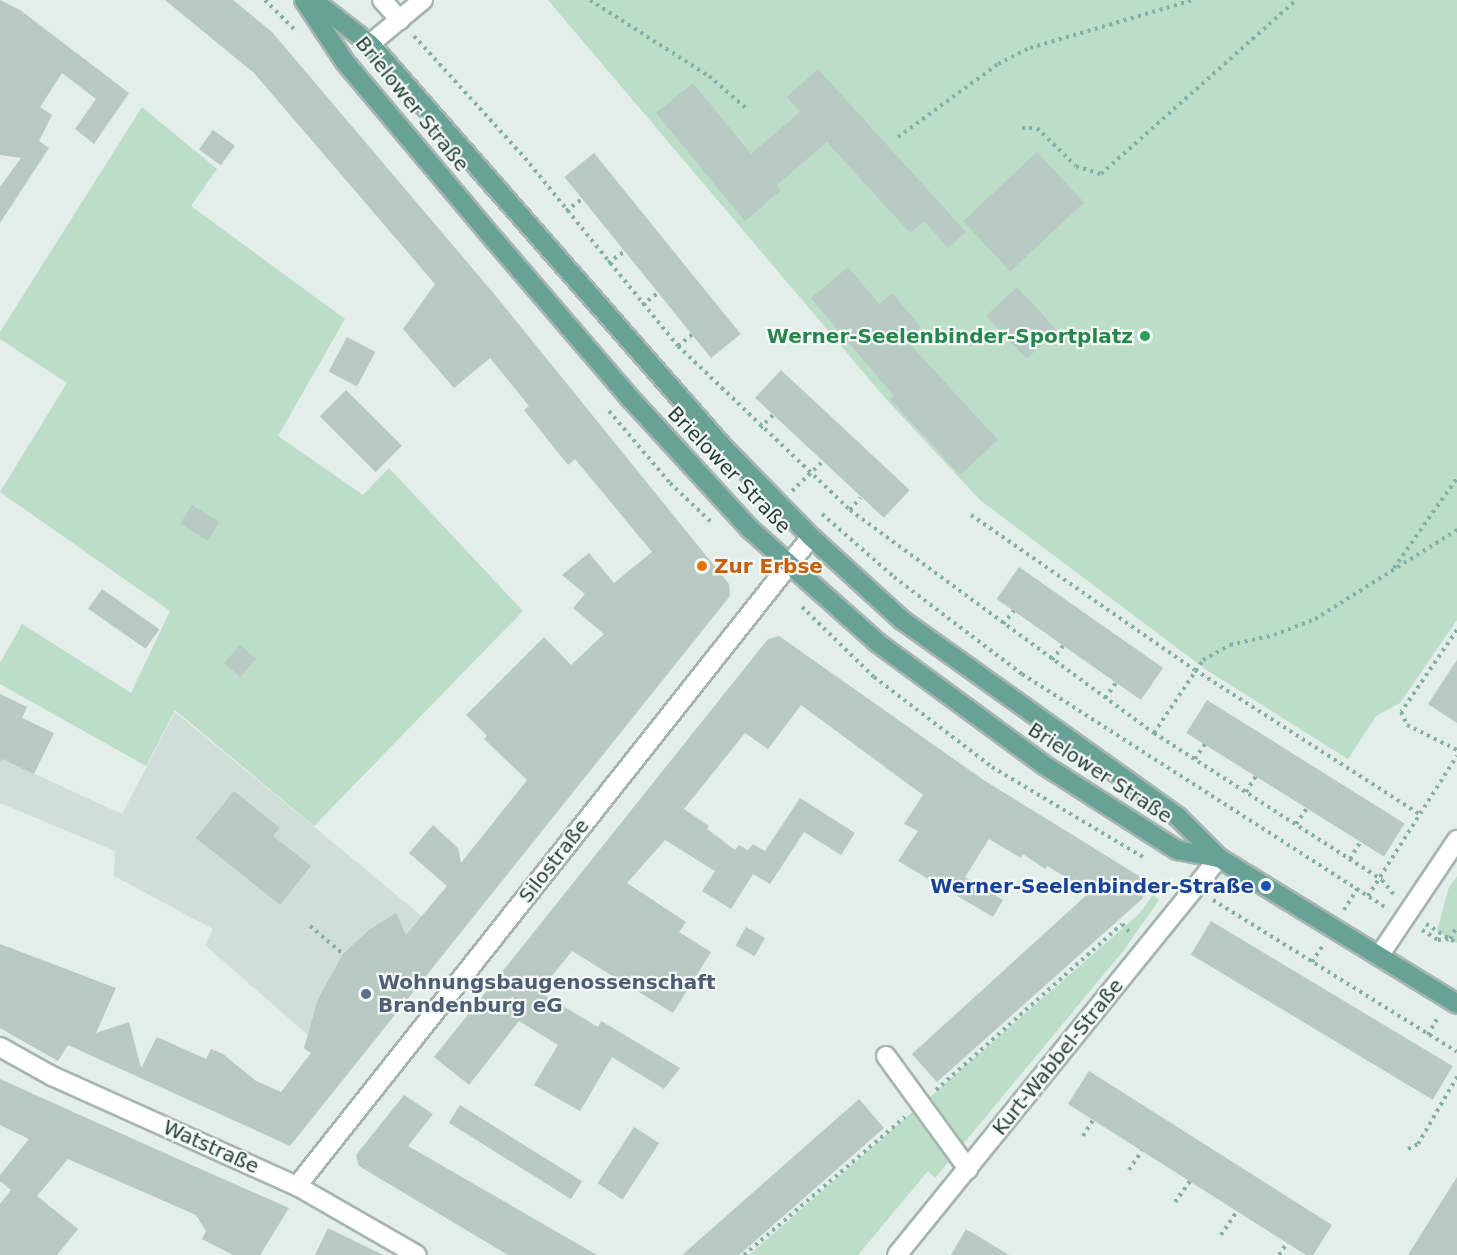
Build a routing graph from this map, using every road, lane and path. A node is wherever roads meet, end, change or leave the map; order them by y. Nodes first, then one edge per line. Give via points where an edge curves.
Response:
1 (304, 0) edge
2 (313, 0) edge
3 (382, 0) edge
4 (423, 0) edge
5 (590, 0) edge
6 (1194, 0) edge
7 (1296, 0) edge
8 (400, 20) junction
9 (370, 44) junction
10 (747, 109) dead end
11 (1022, 128) dead end
12 (898, 137) dead end
13 (582, 199) dead end
14 (566, 211) junction
15 (625, 251) dead end
16 (608, 263) junction
17 (659, 292) dead end
18 (642, 305) junction
19 (693, 334) dead end
20 (678, 346) junction
21 (773, 415) dead end
22 (760, 428) junction
23 (822, 462) dead end
24 (810, 474) junction
25 (1457, 478) edge
26 (786, 481) dead end
27 (802, 496) dead end
28 (860, 498) dead end
29 (850, 510) junction
30 (819, 511) dead end
31 (971, 515) dead end
32 (1457, 530) edge
33 (810, 537) junction
34 (789, 563) junction
35 (1392, 570) junction
36 (1014, 611) dead end
37 (1003, 624) junction
38 (1457, 630) edge
39 (1063, 645) dead end
40 (1052, 660) junction
41 (1195, 670) junction
42 (1116, 683) dead end
43 (1105, 698) junction
44 (1154, 733) junction
45 (1205, 744) dead end
46 (1457, 750) edge
47 (1457, 756) edge
48 (1195, 759) junction
49 (1256, 776) dead end
50 (1246, 792) junction
51 (1307, 808) dead end
52 (1421, 814) junction
53 (1296, 824) junction
54 (1457, 840) edge
55 (1361, 841) dead end
56 (1219, 858) junction
57 (1350, 859) junction
58 (1382, 880) junction
59 (1368, 896) junction
60 (1404, 919) junction
61 (310, 926) dead end
62 (1457, 927) edge
63 (1144, 950) junction
64 (343, 954) dead end
65 (1379, 957) junction
66 (1457, 1004) edge
67 (1428, 1035) dead end
68 (0, 1047) edge
69 (1457, 1052) edge
70 (886, 1056) dead end
71 (1457, 1077) edge
72 (920, 1104) junction
73 (1093, 1120) dead end
74 (1083, 1136) dead end
75 (1408, 1149) dead end
76 (1142, 1150) dead end
77 (968, 1169) junction
78 (1129, 1170) dead end
79 (1190, 1181) dead end
80 (297, 1186) junction
81 (1175, 1202) dead end
82 (1237, 1211) dead end
83 (1221, 1235) dead end
84 (1287, 1243) dead end
85 (417, 1255) edge
86 (744, 1255) edge
87 (897, 1255) edge
88 (1279, 1255) edge

1 - 34 main road, Brielower Straße via 345,62 629,397 750,529
2 - 9 main road, Brielower Straße
3 - 8 street
4 - 8 street
5 - 10 path via 709,76
6 - 12 path via 1030,48 998,64
7 - 11 path via 1101,174 1076,166 1037,128
8 - 9 street
8 - 14 path via 525,158
9 - 33 main road, Brielower Straße via 715,438
13 - 14 path
14 - 16 path
15 - 16 path
16 - 18 path
17 - 18 path
18 - 20 path
19 - 20 path
20 - 22 path
21 - 22 path
22 - 24 path
23 - 24 path
24 - 29 path
25 - 35 path
26 - 27 path
28 - 29 path
29 - 37 path
30 - 59 path via 894,577 1031,680
31 - 41 path
32 - 35 path
33 - 34 street, Silostraße
33 - 56 main road, Brielower Straße via 910,626 1178,817
34 - 56 main road, Brielower Straße via 913,672 1044,765 1177,850
34 - 80 street, Silostraße
35 - 41 path via 1315,619 1274,635 1230,645 1203,660
36 - 37 path
37 - 40 path
38 - 46 path via 1401,712 1407,725
39 - 40 path
40 - 43 path
41 - 44 path
41 - 52 path
42 - 43 path
43 - 44 path
44 - 48 path
45 - 48 path
47 - 52 path
48 - 50 path
49 - 50 path
50 - 53 path
51 - 53 path
52 - 58 path
53 - 57 path
54 - 60 street
55 - 57 path
56 - 63 street, Kurt-Wabbel-Straße
56 - 65 main road, Brielower Straße
57 - 58 path
58 - 59 path
59 - 60 path
60 - 62 path via 1438,940 1450,939
60 - 65 street
61 - 64 path
63 - 72 path via 1122,924
63 - 77 street, Kurt-Wabbel-Straße
65 - 66 main road, Brielower Straße
67 - 69 path
68 - 80 street, Watstraße via 52,1076
70 - 72 street
71 - 75 path via 1418,1144
72 - 77 street
72 - 86 path
73 - 74 path
76 - 78 path
77 - 87 street, Kurt-Wabbel-Straße
79 - 81 path
80 - 85 street, Watstraße
82 - 83 path
84 - 88 path

